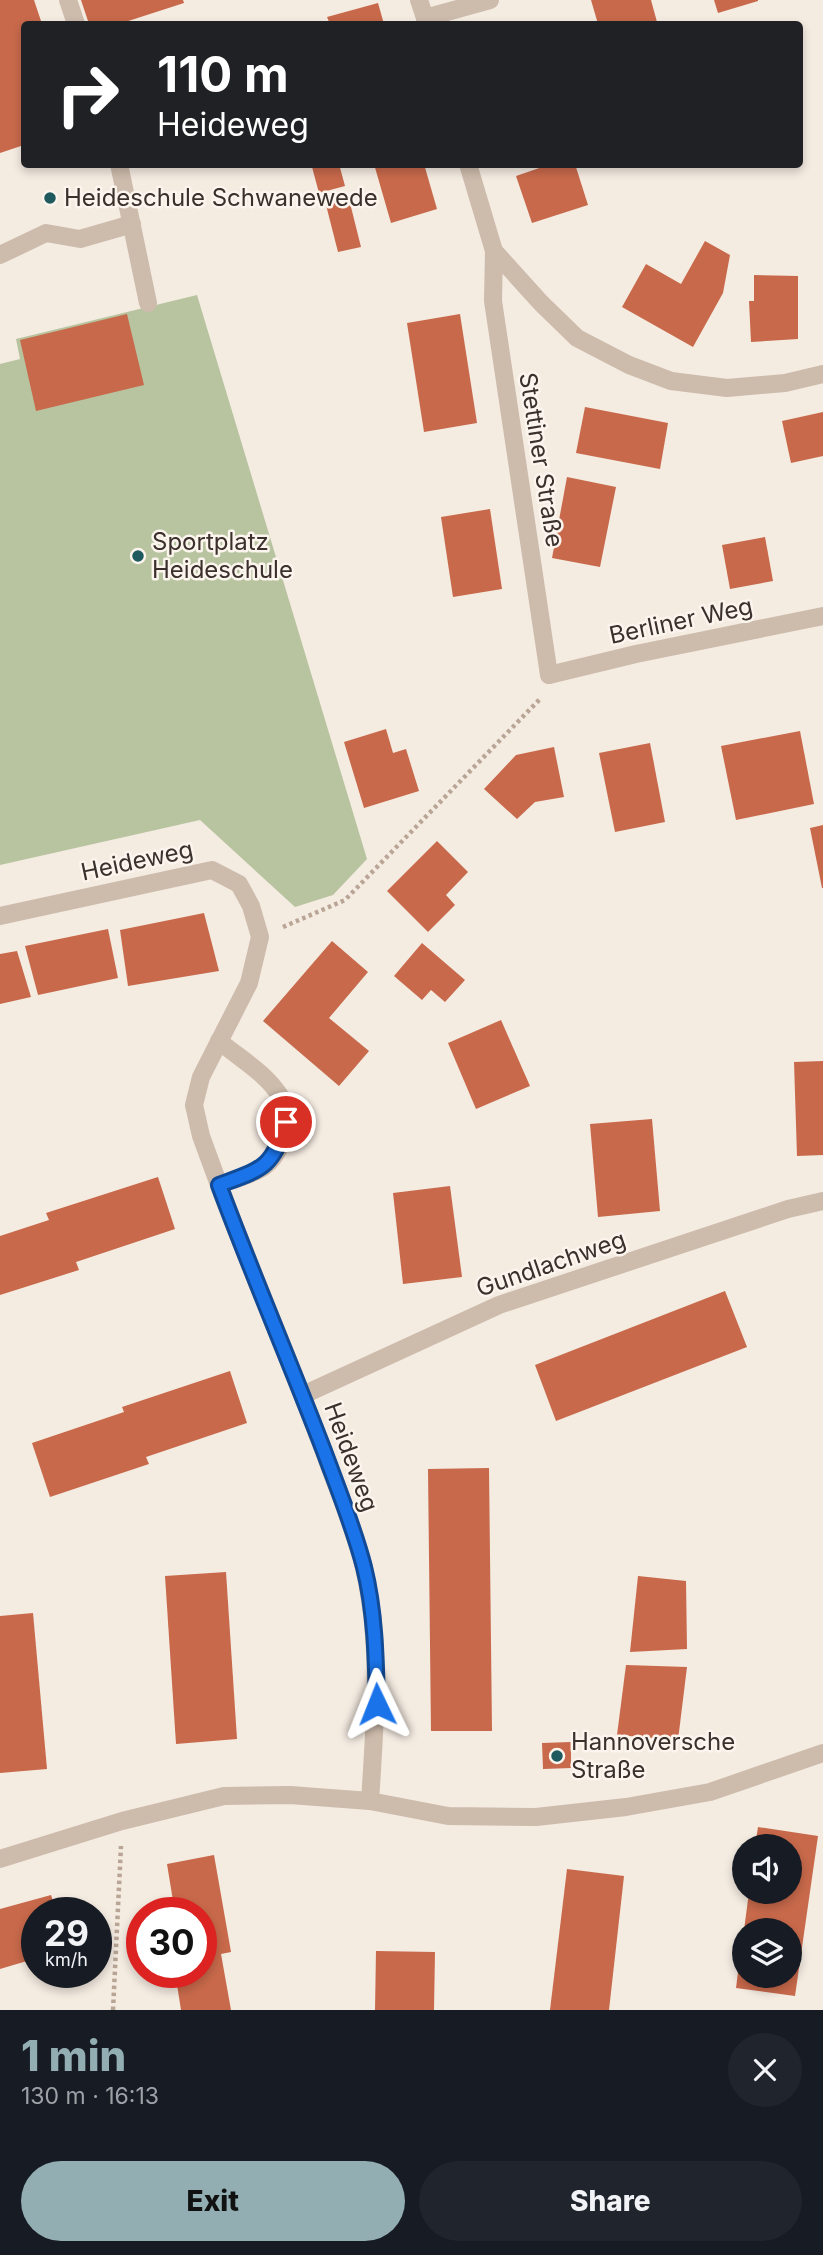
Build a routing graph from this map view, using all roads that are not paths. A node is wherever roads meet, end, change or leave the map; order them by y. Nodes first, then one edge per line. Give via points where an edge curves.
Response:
1 (68, 0) edge
2 (419, 0) edge
3 (490, 0) edge
4 (75, 21) edge
5 (426, 21) edge
6 (120, 168) edge
7 (469, 168) edge
8 (132, 224) junction
9 (494, 251) junction
10 (0, 255) edge
11 (148, 303) dead end
12 (823, 374) edge
13 (823, 616) edge
14 (549, 675) joint
15 (0, 916) edge
16 (219, 1041) junction
17 (219, 1185) junction
18 (823, 1201) edge
19 (303, 1395) junction
20 (823, 1753) edge
21 (370, 1801) junction
22 (0, 1859) edge

1 - 4 street
2 - 5 street
3 - 5 street
6 - 8 street
7 - 9 street, Stettiner Straße
8 - 10 street via 80,239 46,233
8 - 11 street
9 - 12 street, Stettiner Straße via 578,338 660,377 727,387 785,383
9 - 14 street, Stettiner Straße via 493,301
13 - 14 street, Berliner Weg
15 - 16 street, Heideweg via 212,870 239,884 260,937 249,983
16 - 17 street, Heideweg via 201,1077 194,1105
16 - 17 street via 282,1098 286,1122 279,1146 266,1164
17 - 19 street, Heideweg
18 - 19 street, Gundlachweg via 499,1305
19 - 21 street, Heideweg via 364,1568 375,1640 377,1704
20 - 21 street via 710,1792 626,1807 537,1816 448,1816
21 - 22 street via 224,1796 122,1821

